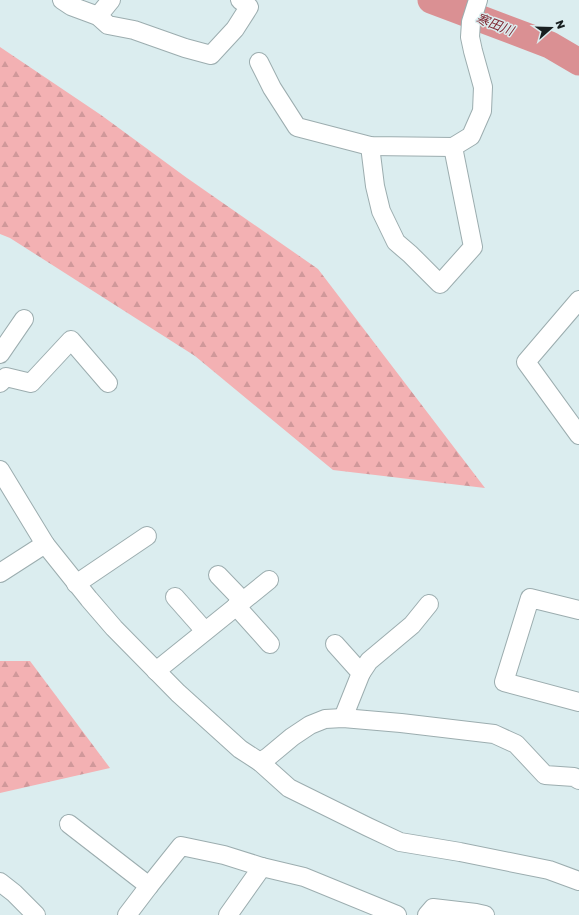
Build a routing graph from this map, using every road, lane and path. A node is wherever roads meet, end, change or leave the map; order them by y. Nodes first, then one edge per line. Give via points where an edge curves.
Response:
1 (62, 0) edge
2 (111, 0) edge
3 (240, 0) edge
4 (478, 0) edge
5 (98, 16) junction
6 (259, 62) dead end
7 (370, 146) junction
8 (453, 148) junction
9 (579, 301) edge
10 (24, 319) dead end
11 (0, 354) edge
12 (0, 383) edge
13 (108, 383) dead end
14 (579, 435) edge
15 (0, 470) edge
16 (147, 536) dead end
17 (45, 544) junction
18 (0, 573) edge
19 (218, 575) dead end
20 (269, 580) dead end
21 (76, 584) junction
22 (175, 597) dead end
23 (240, 603) junction
24 (429, 604) dead end
25 (579, 610) edge
26 (205, 632) junction
27 (270, 644) dead end
28 (335, 644) dead end
29 (156, 671) junction
30 (361, 673) junction
31 (579, 702) edge
32 (343, 718) junction
33 (260, 762) junction
34 (579, 780) edge
35 (69, 824) dead end
36 (262, 867) junction
37 (579, 881) edge
38 (0, 882) edge
39 (149, 886) junction
40 (36, 915) edge
41 (127, 915) edge
42 (228, 915) edge
43 (397, 915) edge
44 (427, 915) edge
45 (485, 915) edge

1 - 5 street
2 - 5 street
3 - 5 street via 249,7 235,29 211,55 134,30 108,25
4 - 8 street via 471,22 470,37 483,87 482,111 471,136
6 - 7 street via 297,128
7 - 8 street
7 - 8 street via 381,211 396,242 440,284 473,247
9 - 14 street via 526,362
10 - 11 street
12 - 13 street via 6,377 31,383 71,340
15 - 17 street
16 - 21 street
17 - 18 street
17 - 21 street
19 - 23 street
20 - 23 street
21 - 29 street
22 - 26 street
23 - 26 street
23 - 27 street
24 - 30 street via 412,625 368,661
25 - 31 street via 530,598 504,682
26 - 29 street
28 - 30 street
29 - 33 street via 240,749
30 - 32 street
32 - 33 street via 325,719 310,725
32 - 34 street via 494,734 516,744 545,775
33 - 37 street via 289,788 400,842 549,870
35 - 39 street
36 - 39 street via 224,855 181,846
36 - 42 street
36 - 43 street via 304,877
38 - 40 street
39 - 41 street
44 - 45 street via 433,908

